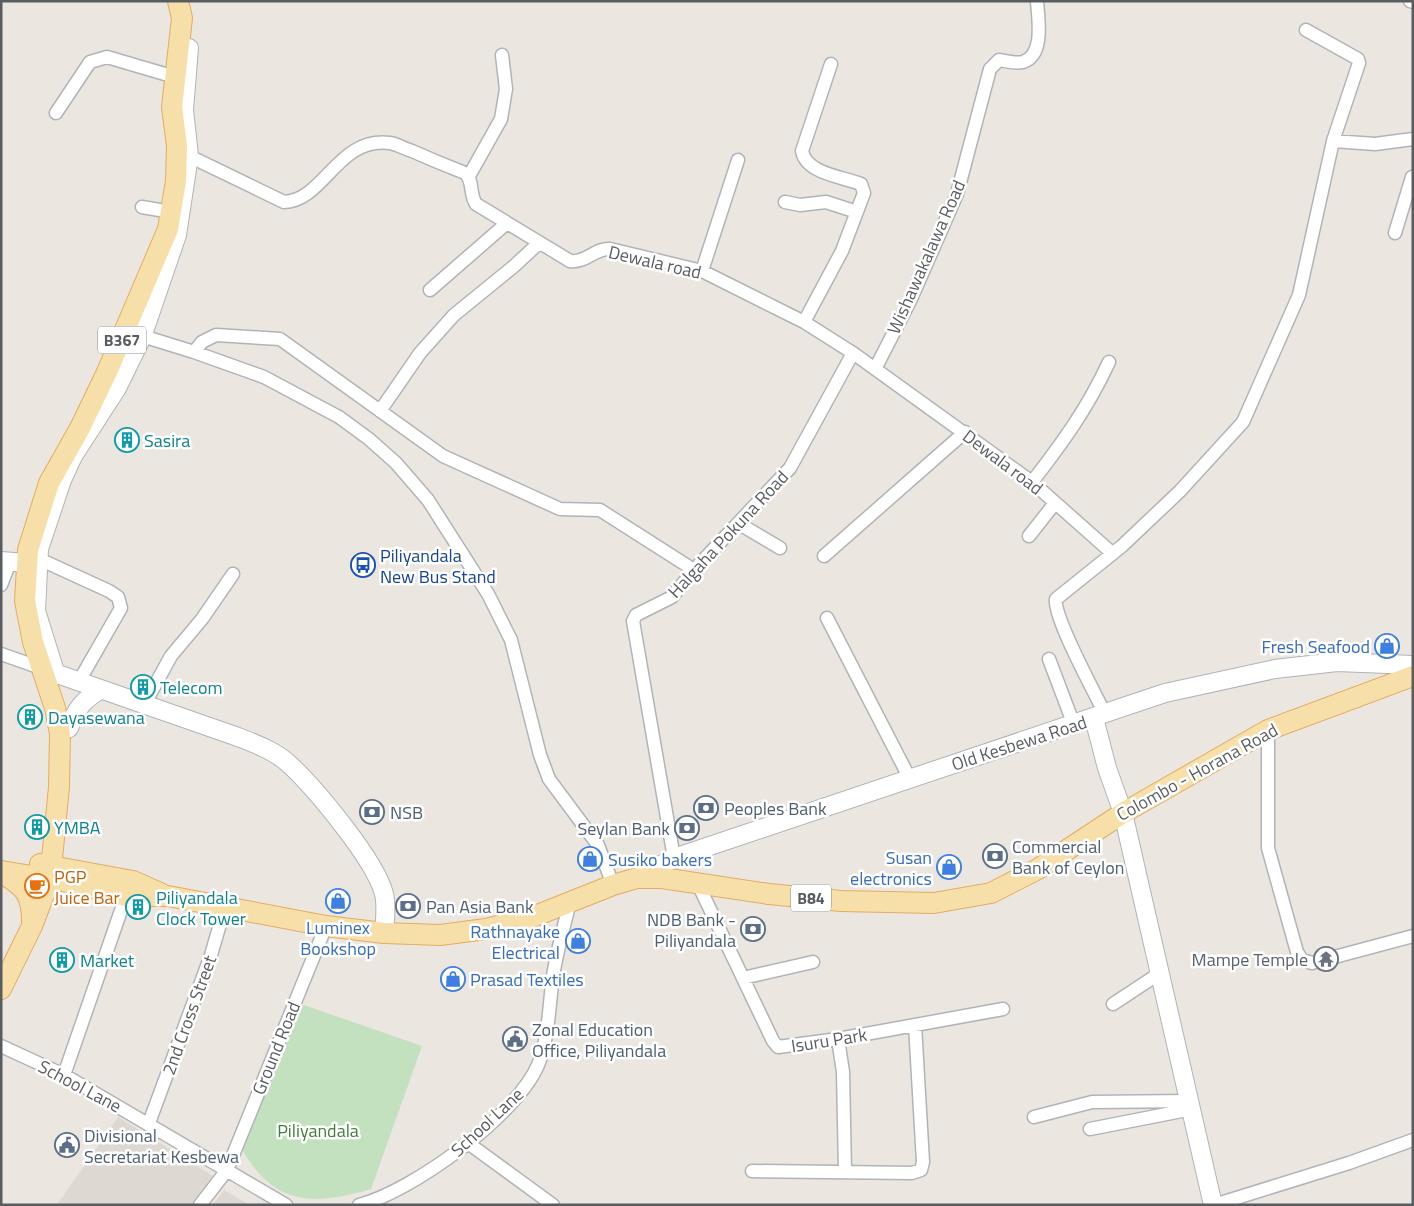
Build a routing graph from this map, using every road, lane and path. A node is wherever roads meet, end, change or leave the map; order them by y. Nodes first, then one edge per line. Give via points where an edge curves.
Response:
1 (178, 1) edge
2 (188, 1) edge
3 (1037, 1) edge
4 (1306, 30) dead end
5 (189, 48) joint
6 (502, 55) dead end
7 (831, 64) dead end
8 (175, 77) junction
9 (56, 113) dead end
10 (1413, 139) edge
11 (1333, 141) junction
12 (183, 156) junction
13 (738, 160) dead end
14 (1413, 173) edge
15 (469, 176) junction
16 (1412, 178) edge
17 (785, 202) dead end
18 (142, 207) dead end
19 (171, 212) junction
20 (857, 212) junction
21 (507, 223) junction
22 (1395, 233) dead end
23 (539, 242) junction
24 (702, 271) junction
25 (430, 290) dead end
26 (804, 322) junction
27 (134, 333) junction
28 (194, 352) junction
29 (853, 353) junction
30 (1109, 362) dead end
31 (875, 370) junction
32 (380, 411) junction
33 (965, 432) junction
34 (1032, 482) junction
35 (1055, 503) junction
36 (738, 523) junction
37 (1029, 536) dead end
38 (780, 548) dead end
39 (1112, 553) junction
40 (824, 556) dead end
41 (19, 561) edge
42 (694, 570) junction
43 (233, 574) dead end
44 (1, 585) edge
45 (827, 618) dead end
46 (1, 654) edge
47 (1049, 659) dead end
48 (1413, 665) edge
49 (49, 671) junction
50 (1413, 676) edge
51 (78, 682) junction
52 (100, 690) junction
53 (144, 705) junction
54 (1100, 716) junction
55 (1074, 724) junction
56 (69, 728) junction
57 (1268, 730) junction
58 (910, 779) junction
59 (1123, 813) junction
60 (674, 858) junction
61 (1, 859) edge
62 (1, 872) edge
63 (58, 873) junction
64 (637, 878) junction
65 (697, 882) junction
66 (613, 885) junction
67 (126, 896) junction
68 (168, 896) junction
69 (570, 902) junction
70 (225, 907) junction
71 (32, 926) junction
72 (326, 926) junction
73 (384, 932) junction
74 (1413, 936) edge
75 (814, 962) dead end
76 (1160, 973) junction
77 (743, 978) junction
78 (1, 991) edge
79 (1112, 1004) dead end
80 (1003, 1009) dead end
81 (915, 1025) junction
82 (838, 1039) junction
83 (1, 1046) edge
84 (64, 1075) junction
85 (1191, 1105) junction
86 (1034, 1117) dead end
87 (149, 1123) junction
88 (1090, 1129) dead end
89 (1413, 1140) edge
90 (468, 1143) junction
91 (227, 1170) junction
92 (752, 1171) dead end
93 (845, 1172) junction
94 (200, 1205) edge
95 (286, 1205) edge
96 (359, 1205) edge
97 (554, 1205) edge
98 (1213, 1205) edge

1 - 8 main road, B367 via 182,18
2 - 5 main road, B367
3 - 31 street, Wishawakalawa Road via 1038,42 1030,58 1022,62 999,60 990,69 957,194 911,299
4 - 11 street via 1358,59
5 - 12 street, B367
6 - 15 street via 506,89 501,119
7 - 20 street via 802,151 808,162 822,171 861,184 864,192
8 - 9 street via 107,57 90,62
8 - 12 main road, B367 via 172,107
10 - 11 street via 1374,144
11 - 39 street via 1299,295 1243,422 1180,492
12 - 15 street via 284,202 305,196 345,155 368,145 390,143
12 - 19 main road, B367
12 - 27 street, B367 via 177,235
13 - 24 street
14 - 16 street
15 - 21 street, Dewala road via 476,204
16 - 22 street
17 - 20 street via 800,205 826,202
18 - 19 street
19 - 27 main road, B367
20 - 26 street via 842,251
21 - 23 street, Dewala road
21 - 25 street
23 - 24 street, Dewala road via 570,261 584,260 604,249
23 - 32 street via 454,315 420,353
24 - 26 street, Dewala road
26 - 29 street, Dewala road
27 - 28 street
27 - 41 main road, B367 via 49,483 28,550
28 - 32 street via 202,342 216,335 280,339
28 - 66 street via 264,377 339,417 396,463 428,500 492,602 511,640 549,779 598,844
29 - 31 street, Dewala road
29 - 36 street, Halgaha Pokuna Road via 790,468
30 - 34 street via 1090,402
31 - 33 street, Dewala road
32 - 42 street via 443,456 560,509 600,510
33 - 34 street, Dewala road
33 - 40 street
34 - 35 street, Dewala road
35 - 37 street
35 - 39 street, Dewala road
36 - 38 street
36 - 42 street, Halgaha Pokuna Road
39 - 54 street via 1061,594 1055,604
41 - 44 street
41 - 49 main road, B367 via 33,642
41 - 51 street via 110,591 118,597 121,608 114,623
42 - 60 street, Halgaha Pokuna Road via 672,597 636,615 633,621
43 - 53 street via 171,656
45 - 58 street
46 - 49 street
47 - 55 street
48 - 54 street, Old Kesbewa Road via 1337,662 1275,669 1165,693
49 - 51 street
49 - 56 main road, B367
49 - 63 main road, B367 via 60,734
50 - 57 main road, Colombo - Horana Road / B84
51 - 52 street
52 - 53 street
52 - 56 street via 78,707
53 - 73 street via 262,746 288,763 357,844 378,877 385,895
54 - 55 street, Old Kesbewa Road
54 - 59 street via 1107,768
55 - 58 street, Old Kesbewa Road
56 - 63 main road, B367 via 70,777
57 - 59 main road, Colombo - Horana Road / B84
57 - 74 street via 1268,848 1302,960 1312,963
58 - 60 street, Old Kesbewa Road
59 - 65 main road, Colombo - Horana Road / B84 via 1038,869 991,893 971,898 934,903 841,901
59 - 76 street
60 - 64 street, Old Kesbewa Road
61 - 63 main road, B84
62 - 63 main road, B84
62 - 71 main road via 18,882 27,893 32,905
63 - 67 main road, B84
63 - 68 main road, B84 via 133,881
63 - 71 main road
63 - 78 main road via 34,945
64 - 65 main road, Colombo - Horana Road / B84
64 - 66 main road, Colombo - Horana Road / B84
65 - 77 street, Isuru Park
66 - 69 main road, Colombo - Horana Road / B84
67 - 68 main road, B84
67 - 84 street
68 - 70 main road, Colombo - Horana Road / B84
69 - 73 main road, Colombo - Horana Road / B84 via 530,918 486,929 440,935
69 - 90 street, School Lane via 554,974 543,1050 537,1067 522,1092
70 - 72 main road, Colombo - Horana Road / B84
70 - 87 street, 2nd Cross Street via 211,955
71 - 78 main road
72 - 73 main road, Colombo - Horana Road / B84
72 - 91 street, Ground Road
75 - 77 street
76 - 79 street
76 - 85 street
77 - 82 street, Isuru Park via 778,1047
80 - 81 street, Isuru Park
81 - 82 street, Isuru Park
81 - 93 street via 921,1170 912,1173
82 - 93 street via 843,1072
83 - 84 street, School Lane
84 - 87 street, School Lane
85 - 86 street via 1092,1102
85 - 88 street
85 - 98 street
87 - 91 street, School Lane
89 - 98 street
90 - 96 street, School Lane via 422,1176 374,1201
90 - 97 street
91 - 94 street, Ground Road
91 - 95 street, School Lane
92 - 93 street

